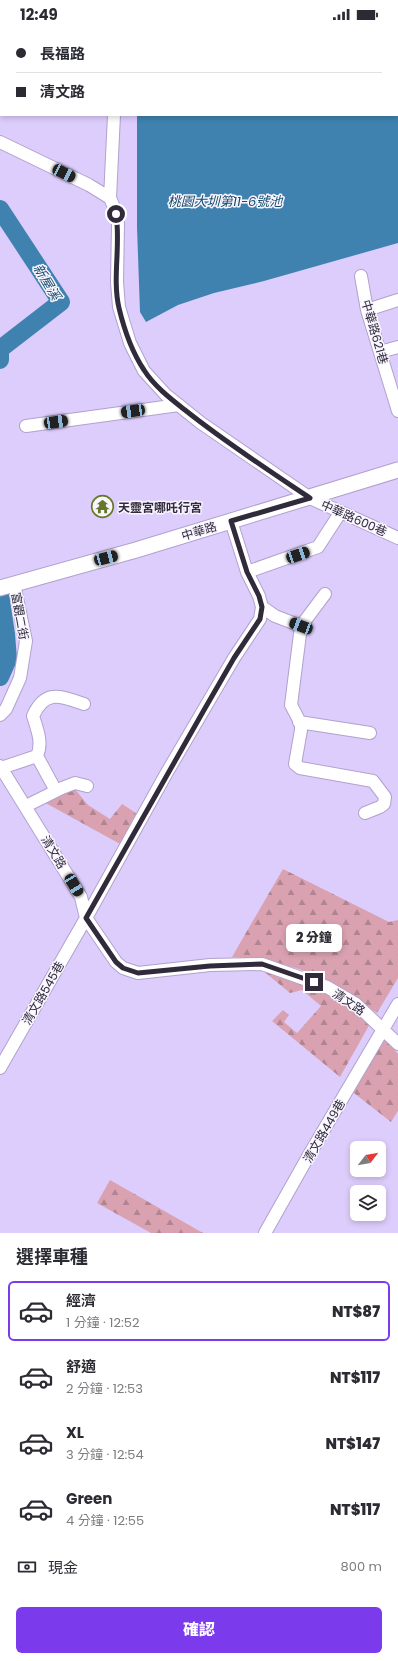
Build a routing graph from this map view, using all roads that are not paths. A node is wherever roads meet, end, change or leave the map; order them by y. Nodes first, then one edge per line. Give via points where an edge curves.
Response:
1 (114, 116) edge
2 (0, 142) edge
3 (110, 198) junction
4 (361, 276) dead end
5 (398, 300) edge
6 (367, 310) junction
7 (398, 347) edge
8 (380, 352) junction
9 (396, 398) edge
10 (178, 405) junction
11 (398, 411) edge
12 (26, 426) dead end
13 (398, 470) edge
14 (310, 498) junction
15 (340, 513) junction
16 (231, 521) junction
17 (398, 538) edge
18 (247, 572) junction
19 (7, 586) edge
20 (325, 594) dead end
21 (262, 607) junction
22 (301, 626) junction
23 (84, 704) dead end
24 (0, 714) edge
25 (299, 722) junction
26 (370, 733) dead end
27 (37, 756) junction
28 (0, 767) edge
29 (87, 786) dead end
30 (56, 790) junction
31 (26, 806) junction
32 (364, 813) dead end
33 (86, 918) junction
34 (398, 1004) edge
35 (383, 1029) junction
36 (398, 1044) edge
37 (0, 1068) edge
38 (265, 1233) edge

1 - 3 street
2 - 3 street via 89,185
3 - 10 street, 中華路600巷 via 118,224 119,307 130,343 144,371
4 - 6 street, 中華路621巷
5 - 6 street
6 - 8 street, 中華路621巷
7 - 8 street
8 - 9 street, 中華路621巷
9 - 11 street, 中華路621巷
10 - 12 street
10 - 14 street, 中華路600巷
13 - 14 main road, 中華路
14 - 15 street, 中華路600巷
14 - 16 main road, 中華路
15 - 17 street, 中華路600巷
15 - 18 street via 318,547
16 - 18 street
16 - 19 main road, 中華路
18 - 21 street
19 - 24 street, 富觀二街 via 26,641 20,678 6,709
20 - 22 street
21 - 22 street via 274,616
21 - 33 street, 清文路545巷 via 260,619 234,658
22 - 25 street via 291,705
23 - 27 street via 62,696 49,697 42,701 33,716 40,749
25 - 26 street
25 - 32 street via 301,730 295,764 300,768 373,781 385,797 384,804
27 - 28 street
27 - 30 street
28 - 31 street, 清文路
29 - 30 street via 75,783
30 - 31 street
31 - 33 street, 清文路 via 81,897
33 - 35 street, 清文路 via 116,962 123,968 138,973 262,964 327,987 356,1004
33 - 37 street, 清文路545巷
34 - 35 street, 清文路449巷
35 - 36 street, 清文路
35 - 38 street, 清文路449巷

